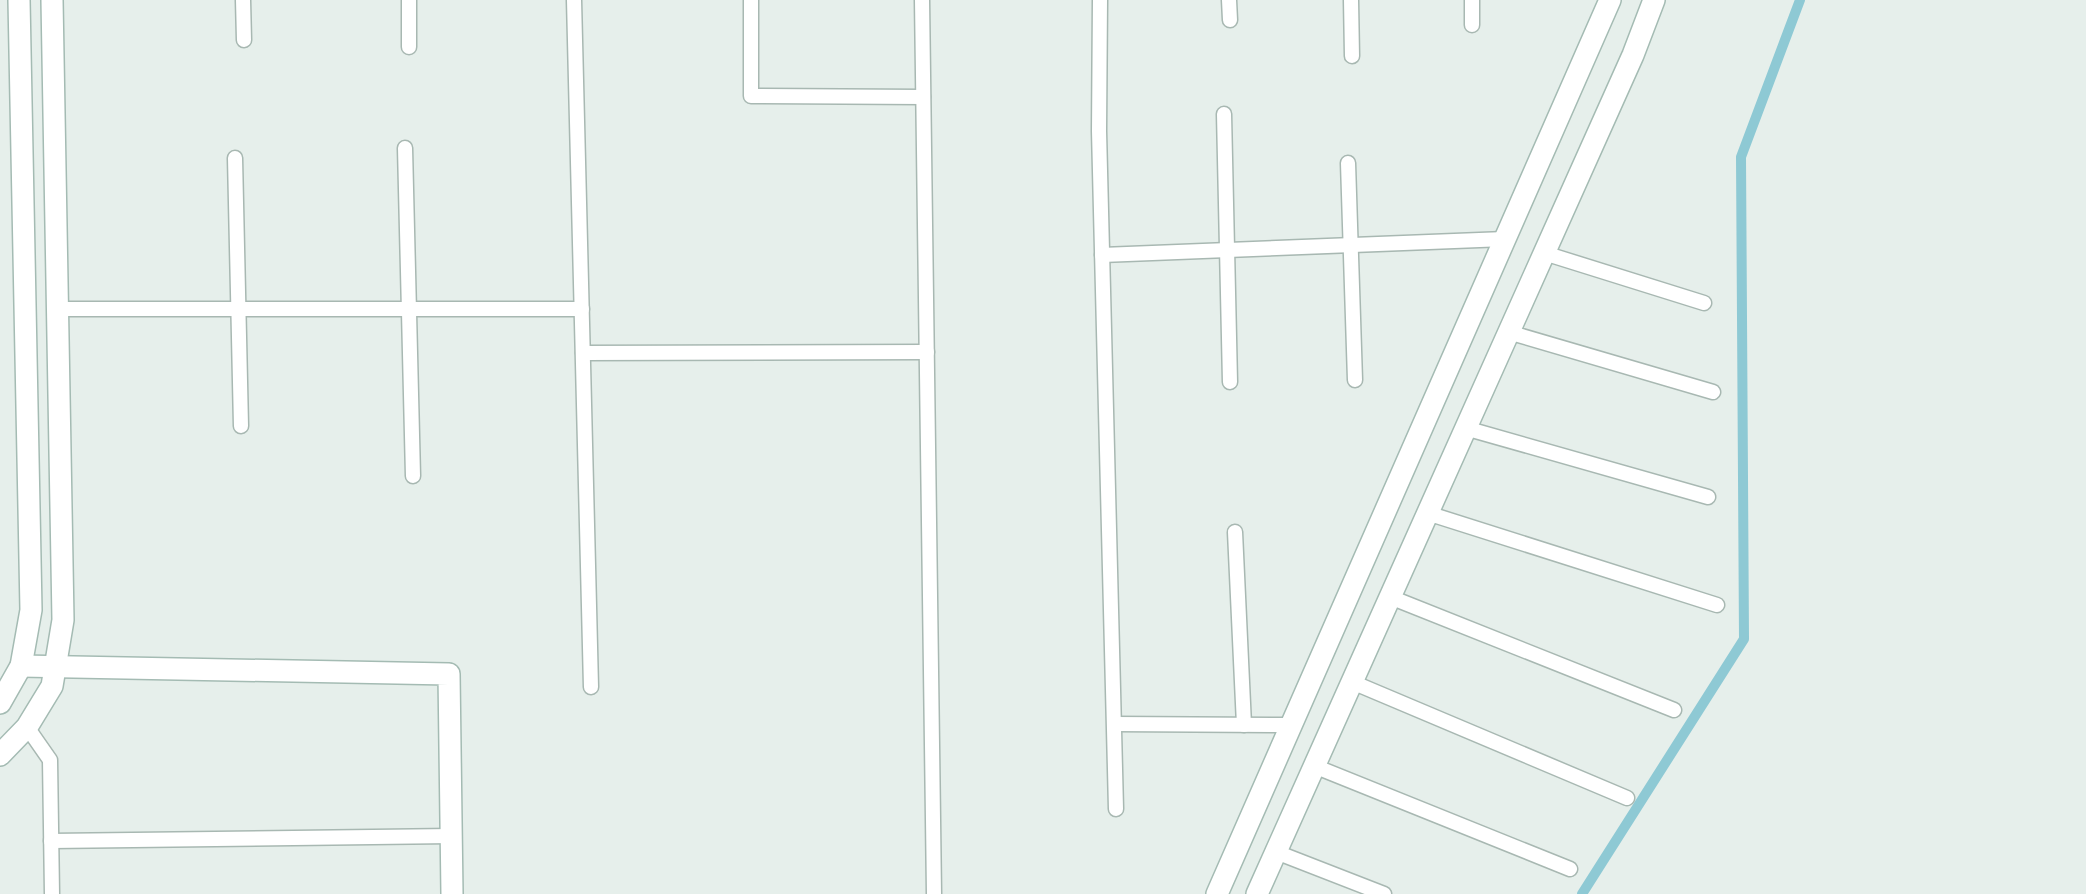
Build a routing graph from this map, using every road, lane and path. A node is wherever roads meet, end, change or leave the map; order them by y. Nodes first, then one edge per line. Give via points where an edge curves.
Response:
1 (19, 0) edge
2 (52, 0) edge
3 (243, 0) edge
4 (409, 0) edge
5 (574, 0) edge
6 (751, 0) edge
7 (922, 0) edge
8 (1100, 0) edge
9 (1229, 0) edge
10 (1351, 0) edge
11 (1472, 0) edge
12 (1610, 0) edge
13 (1654, 0) edge
14 (1230, 20) dead end
15 (1472, 25) dead end
16 (244, 40) dead end
17 (409, 47) dead end
18 (1352, 56) dead end
19 (923, 97) junction
20 (1224, 114) dead end
21 (405, 148) dead end
22 (235, 158) dead end
23 (1348, 163) dead end
24 (1505, 239) junction
25 (1351, 245) junction
26 (1227, 250) junction
27 (1544, 253) junction
28 (1102, 255) junction
29 (1704, 303) dead end
30 (58, 309) junction
31 (239, 309) junction
32 (409, 309) junction
33 (582, 309) junction
34 (1508, 332) junction
35 (927, 352) junction
36 (583, 353) junction
37 (1355, 380) dead end
38 (1230, 382) dead end
39 (1713, 392) dead end
40 (241, 426) dead end
41 (1465, 428) junction
42 (413, 476) dead end
43 (1708, 497) dead end
44 (1427, 513) junction
45 (1234, 532) dead end
46 (1390, 597) junction
47 (1717, 605) dead end
48 (21, 666) junction
49 (55, 667) junction
50 (1352, 682) junction
51 (591, 687) dead end
52 (0, 703) edge
53 (1674, 710) dead end
54 (1115, 724) junction
55 (1244, 724) junction
56 (1291, 725) junction
57 (27, 727) junction
58 (0, 755) edge
59 (1314, 766) junction
60 (1627, 798) dead end
61 (1116, 809) dead end
62 (452, 836) junction
63 (51, 841) junction
64 (1276, 852) junction
65 (1570, 869) dead end
66 (52, 894) edge
67 (452, 894) edge
68 (934, 894) edge
69 (1217, 894) edge
70 (1257, 894) edge
71 (1384, 894) edge

1 - 48 street via 31,610
2 - 30 street
3 - 16 lane
4 - 17 lane
5 - 33 lane
6 - 19 lane via 751,96
7 - 19 lane
8 - 28 lane
9 - 14 lane
10 - 18 lane
11 - 15 lane
12 - 24 street
13 - 27 street
19 - 35 lane
20 - 26 lane
21 - 32 lane
22 - 31 lane
23 - 25 lane
24 - 25 lane
24 - 56 street
25 - 26 lane
25 - 37 lane
26 - 28 lane
26 - 38 lane
27 - 29 lane
27 - 34 street
28 - 54 lane
30 - 31 lane
30 - 49 street via 63,620
31 - 32 lane
31 - 40 lane
32 - 33 lane
32 - 42 lane
33 - 36 lane
34 - 39 lane
34 - 41 street
35 - 36 lane
35 - 68 lane
36 - 51 lane
41 - 43 lane
41 - 44 street
44 - 46 street
44 - 47 lane
45 - 55 lane
46 - 50 street
46 - 53 lane
48 - 49 street
48 - 52 street
49 - 57 street via 52,687
49 - 62 street via 449,674
50 - 59 street
50 - 60 lane
54 - 55 lane
54 - 61 lane
55 - 56 lane
56 - 69 street
57 - 58 street
57 - 63 lane via 50,760
59 - 64 street
59 - 65 lane
62 - 63 lane
62 - 67 street
63 - 66 lane
64 - 70 street
64 - 71 lane

